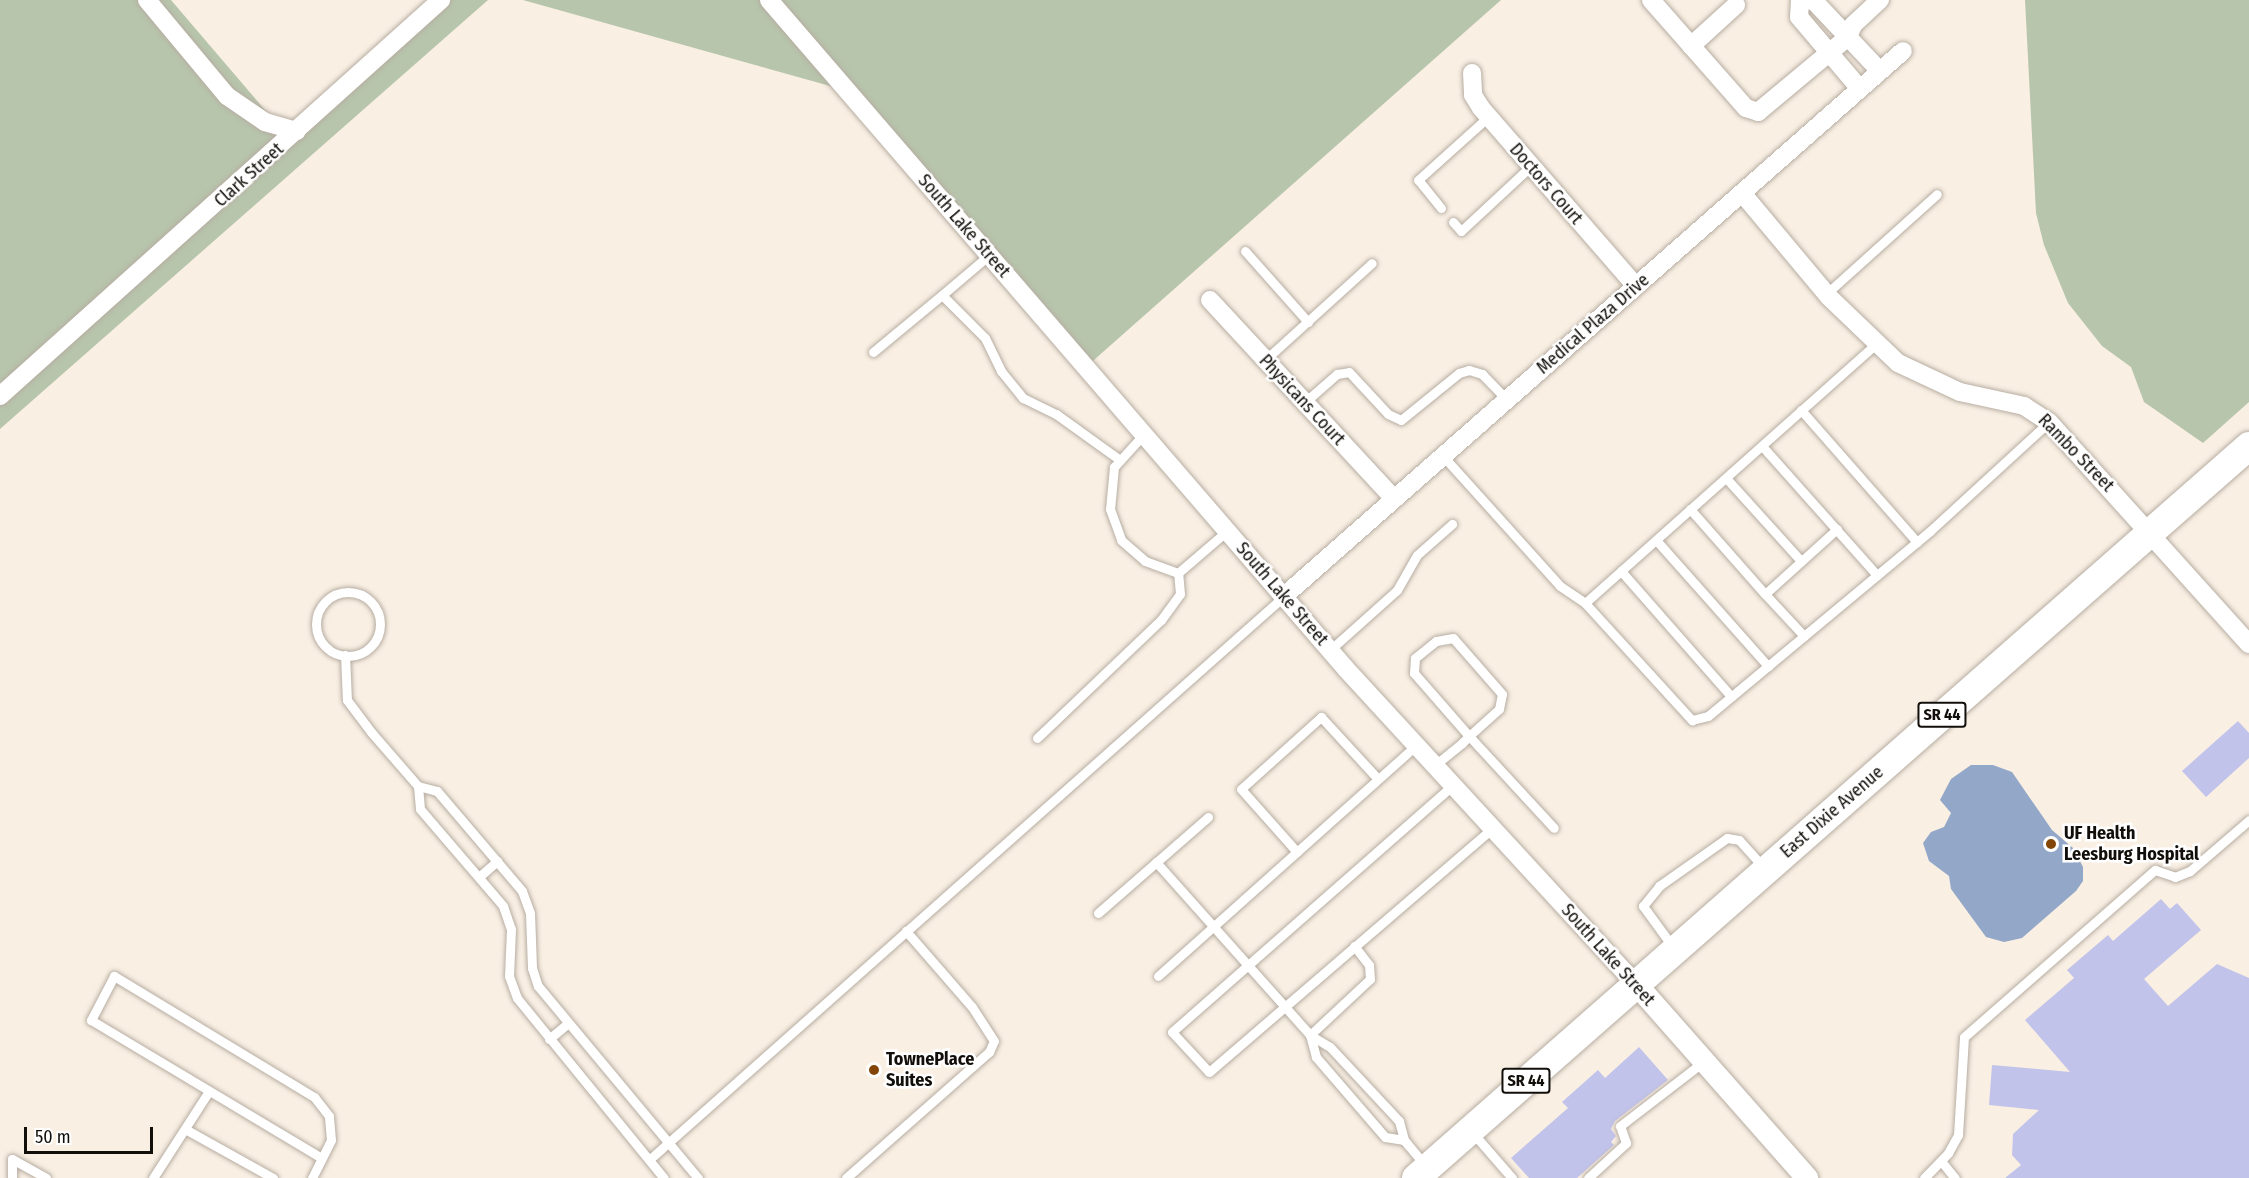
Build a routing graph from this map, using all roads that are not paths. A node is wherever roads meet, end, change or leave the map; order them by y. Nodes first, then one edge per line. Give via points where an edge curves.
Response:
1 (147, 0) edge
2 (769, 0) edge
3 (1651, 0) edge
4 (1800, 0) edge
5 (1807, 0) edge
6 (1880, 0) edge
7 (432, 3) edge
8 (1736, 5) dead end
9 (1848, 38) junction
10 (1691, 46) junction
11 (1903, 51) dead end
12 (1829, 52) junction
13 (1880, 71) junction
14 (1472, 73) dead end
15 (1860, 89) junction
16 (1488, 117) junction
17 (297, 131) junction
18 (1531, 166) junction
19 (1742, 193) junction
20 (1937, 194) dead end
21 (1441, 208) dead end
22 (1453, 222) dead end
23 (1245, 251) dead end
24 (989, 255) junction
25 (1372, 264) dead end
26 (1636, 286) junction
27 (1826, 294) junction
28 (942, 295) junction
29 (1210, 300) dead end
30 (1308, 322) junction
31 (1876, 344) junction
32 (873, 352) dead end
33 (1265, 360) junction
34 (0, 396) edge
35 (1507, 400) junction
36 (1305, 402) junction
37 (1801, 410) junction
38 (2049, 422) junction
39 (1144, 434) junction
40 (1762, 446) junction
41 (2249, 446) edge
42 (1443, 456) junction
43 (1120, 460) junction
44 (1726, 478) junction
45 (1394, 499) junction
46 (1690, 509) junction
47 (1452, 524) dead end
48 (1837, 529) junction
49 (1227, 531) junction
50 (2151, 532) junction
51 (1656, 540) junction
52 (1917, 542) junction
53 (1801, 561) junction
54 (1621, 571) junction
55 (1178, 573) junction
56 (1877, 574) junction
57 (1764, 594) junction
58 (1283, 597) junction
59 (1586, 603) junction
60 (1804, 636) junction
61 (2247, 639) edge
62 (1330, 650) junction
63 (345, 655) junction
64 (1768, 666) junction
65 (1731, 696) junction
66 (1469, 736) junction
67 (1037, 738) dead end
68 (1416, 745) junction
69 (1435, 765) junction
70 (1378, 779) junction
71 (1453, 785) junction
72 (418, 786) junction
73 (1208, 817) dead end
74 (2249, 820) edge
75 (1554, 828) dead end
76 (1492, 829) junction
77 (1297, 852) junction
78 (497, 861) junction
79 (1156, 862) junction
80 (1766, 870) junction
81 (480, 876) junction
82 (1098, 913) dead end
83 (1214, 926) junction
84 (906, 930) junction
85 (1354, 946) junction
86 (1675, 950) junction
87 (1249, 966) junction
88 (1158, 976) dead end
89 (1636, 984) junction
90 (1284, 1006) junction
91 (568, 1023) junction
92 (1310, 1035) junction
93 (549, 1040) junction
94 (1703, 1061) junction
95 (1349, 1068) junction
96 (1336, 1079) junction
97 (209, 1090) junction
98 (185, 1129) junction
99 (1470, 1130) junction
100 (1404, 1140) junction
101 (669, 1143) junction
102 (322, 1158) junction
103 (650, 1159) junction
104 (1941, 1161) junction
105 (1422, 1173) edge
106 (158, 1176) edge
107 (12, 1178) edge
108 (46, 1178) edge
109 (273, 1178) edge
110 (312, 1178) edge
111 (664, 1178) edge
112 (698, 1178) edge
113 (846, 1178) edge
114 (1512, 1178) edge
115 (1588, 1178) edge
116 (1806, 1178) edge
117 (1924, 1178) edge
118 (1955, 1178) edge

1 - 17 street via 227,96 265,122
2 - 24 street, South Lake Street
3 - 10 street
4 - 12 street via 1799,16
5 - 9 street via 1814,1
6 - 9 street via 1853,25
7 - 17 street, Clark Street
8 - 10 street
9 - 12 street
9 - 13 street
10 - 12 street via 1746,108 1758,112
11 - 13 street, Medical Plaza Drive
12 - 15 street
13 - 15 street, Medical Plaza Drive
14 - 16 street, Doctors Court via 1473,95
15 - 19 street, Medical Plaza Drive
16 - 18 street, Doctors Court
16 - 21 lane via 1418,180
17 - 34 street, Clark Street
18 - 22 lane via 1461,231
18 - 26 street, Doctors Court
19 - 26 street, Medical Plaza Drive
19 - 27 street, Rambo Street
20 - 27 lane
23 - 30 lane
24 - 28 lane
24 - 39 street, South Lake Street
25 - 30 lane
26 - 35 street, Medical Plaza Drive
27 - 31 street, Rambo Street
28 - 32 lane
28 - 43 lane via 985,338 1001,371 1023,398 1056,414
29 - 33 street, Physicans Court
30 - 33 lane
31 - 37 lane
31 - 38 street, Rambo Street via 1898,363 1933,383 2024,406
33 - 36 street, Physicans Court
35 - 36 lane via 1482,374 1469,370 1459,373 1401,420 1388,414 1349,372 1337,374
35 - 42 street, Medical Plaza Drive
36 - 45 street, Physicans Court
37 - 40 lane
37 - 52 lane
38 - 50 street, Rambo Street
38 - 52 lane
39 - 43 lane
39 - 49 street, South Lake Street
40 - 44 lane
40 - 48 lane
41 - 50 main road, East Dixie Avenue / SR 44
42 - 45 street, Medical Plaza Drive
42 - 59 lane via 1560,586
43 - 55 lane via 1114,467 1110,508 1121,540 1145,561
44 - 46 lane
44 - 53 lane
45 - 58 street, Medical Plaza Drive
46 - 51 lane
46 - 57 lane
47 - 62 lane via 1417,555 1397,590
48 - 53 lane
48 - 56 lane
49 - 55 lane
49 - 58 street, South Lake Street
50 - 61 street, Rambo Street
50 - 80 main road, East Dixie Avenue / SR 44
51 - 54 lane
51 - 64 lane
52 - 56 lane
53 - 57 lane
54 - 59 lane
54 - 65 lane
55 - 67 lane via 1180,594 1161,620
56 - 60 lane
57 - 60 lane
58 - 62 street, South Lake Street
58 - 84 lane
59 - 65 lane via 1692,720 1708,716
60 - 64 lane
62 - 68 street, South Lake Street
63 - 63 lane via 365,650 378,633 377,611 371,602 352,592 325,602 316,620 316,630 326,647
63 - 72 lane via 347,700
64 - 65 lane
66 - 66 lane via 1498,709 1502,694 1453,638 1436,641 1415,658 1414,673
66 - 69 lane
66 - 75 lane
68 - 69 street, South Lake Street
68 - 70 lane
69 - 71 street, South Lake Street
70 - 77 lane
70 - 77 lane via 1321,717 1241,789
71 - 76 street, South Lake Street
71 - 87 lane
72 - 78 lane via 437,791
72 - 81 lane via 420,808
73 - 79 lane
74 - 104 lane via 2190,871 2168,877 2155,870 1964,1037 1958,1135
76 - 85 lane
76 - 89 street, South Lake Street
77 - 83 lane
78 - 81 lane
78 - 91 lane via 522,891 530,913 532,968 538,986
79 - 82 lane
79 - 83 lane
80 - 86 main road, East Dixie Avenue / SR 44
80 - 86 lane via 1738,840 1727,838 1659,886 1643,906
81 - 93 lane via 503,906 511,929 509,976 517,998
83 - 87 lane
83 - 88 lane
84 - 101 lane
84 - 113 lane via 972,1007 994,1041 989,1052
85 - 90 lane
85 - 92 lane via 1370,965 1370,979
86 - 89 main road, East Dixie Avenue / SR 44
87 - 90 lane
87 - 90 lane via 1172,1032 1209,1072
89 - 94 street, South Lake Street
89 - 99 main road, East Dixie Avenue / SR 44
90 - 92 lane
91 - 93 lane
91 - 101 lane
92 - 95 lane via 1329,1047
92 - 96 lane via 1316,1056
93 - 103 lane
94 - 115 lane via 1620,1126 1626,1143
94 - 116 street, South Lake Street
95 - 96 lane
95 - 100 lane via 1399,1121
96 - 100 lane via 1385,1137
97 - 98 lane
97 - 102 lane
97 - 102 lane via 91,1020 114,976 314,1096 329,1116 331,1140
98 - 106 lane
98 - 109 lane
99 - 105 main road, East Dixie Avenue / SR 44
99 - 114 lane
100 - 105 lane
101 - 103 lane
101 - 112 lane
102 - 110 lane
103 - 111 lane
104 - 117 lane
104 - 118 lane
107 - 108 lane via 12,1159

